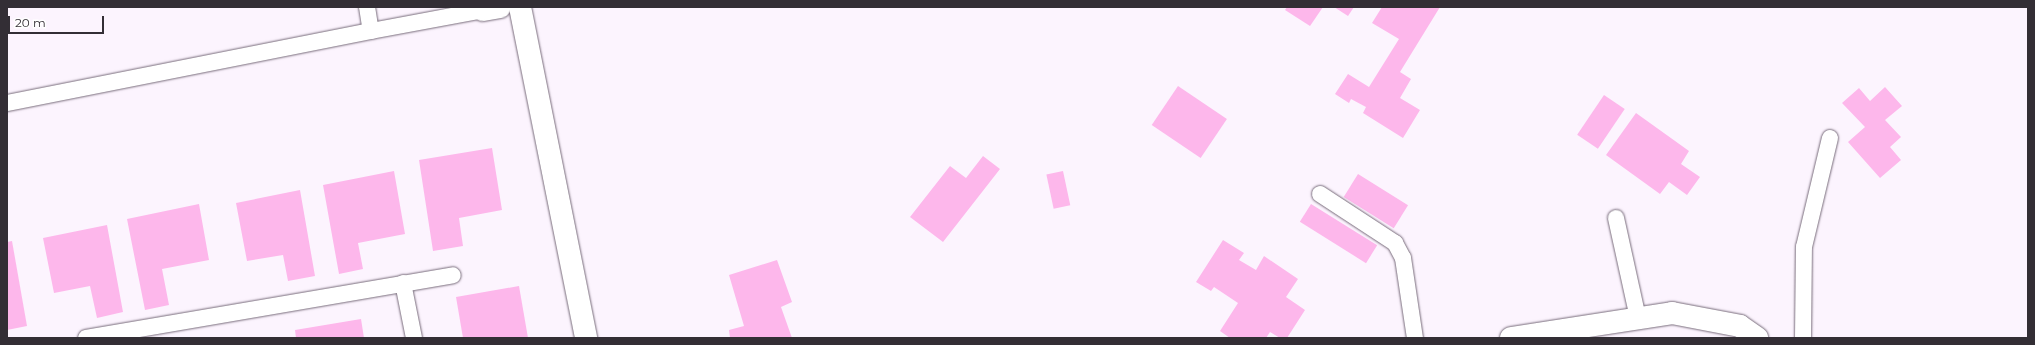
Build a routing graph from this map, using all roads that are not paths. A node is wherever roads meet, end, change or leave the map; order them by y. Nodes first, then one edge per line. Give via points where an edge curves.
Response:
1 (367, 7) edge
2 (520, 7) edge
3 (491, 8) edge
4 (371, 31) junction
5 (7, 102) edge
6 (1830, 138) dead end
7 (1320, 194) dead end
8 (1616, 218) dead end
9 (454, 274) dead end
10 (403, 283) junction
11 (1638, 318) junction
12 (86, 338) edge
13 (414, 338) edge
14 (586, 338) edge
15 (1415, 338) edge
16 (1511, 338) edge
17 (1757, 338) edge
18 (1803, 338) edge

1 - 4 lane
2 - 14 street
3 - 4 lane
4 - 5 lane
6 - 18 lane via 1804,247
7 - 15 lane via 1395,243 1403,258
8 - 11 lane
9 - 10 lane
10 - 12 lane
10 - 13 lane
11 - 16 street
11 - 17 street via 1672,313 1740,326

